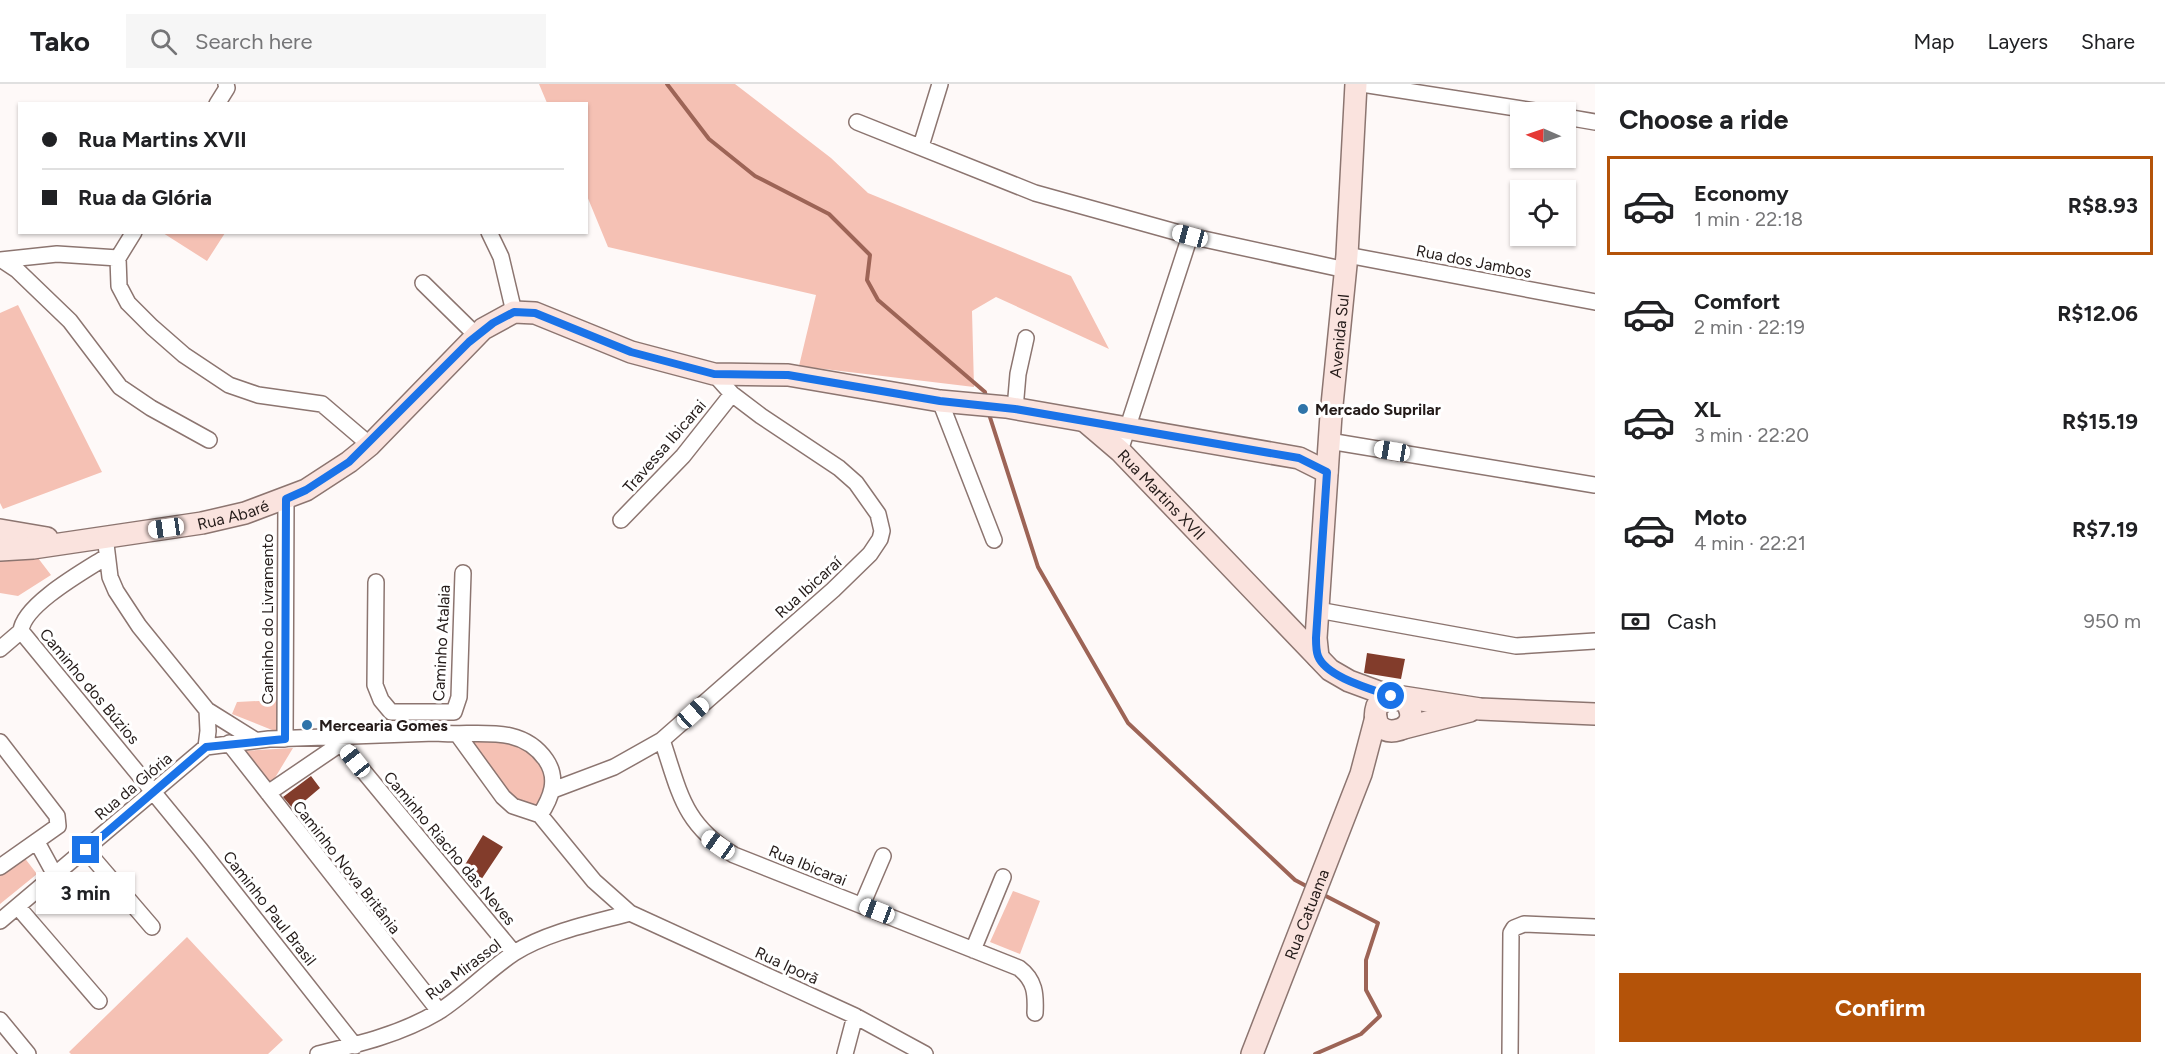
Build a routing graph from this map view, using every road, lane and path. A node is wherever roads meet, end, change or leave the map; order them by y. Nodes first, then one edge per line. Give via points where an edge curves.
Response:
1 (940, 84) edge
2 (1356, 84) edge
3 (1362, 84) edge
4 (226, 86) edge
5 (218, 102) edge
6 (1510, 107) edge
7 (1576, 119) edge
8 (857, 122) dead end
9 (1595, 122) edge
10 (921, 146) junction
11 (133, 234) edge
12 (490, 234) edge
13 (1190, 236) junction
14 (118, 258) junction
15 (1, 260) edge
16 (1346, 262) junction
17 (423, 283) dead end
18 (1595, 302) edge
19 (514, 312) junction
20 (477, 336) junction
21 (1026, 338) dead end
22 (714, 374) junction
23 (732, 394) junction
24 (940, 401) junction
25 (1010, 408) junction
26 (1085, 422) junction
27 (1127, 429) junction
28 (209, 440) dead end
29 (370, 445) junction
30 (1120, 451) junction
31 (1328, 455) junction
32 (1595, 485) edge
33 (286, 499) junction
34 (621, 520) dead end
35 (0, 530) edge
36 (105, 536) junction
37 (994, 540) dead end
38 (69, 541) junction
39 (0, 550) edge
40 (106, 557) junction
41 (463, 573) dead end
42 (376, 582) dead end
43 (1318, 610) junction
44 (21, 632) junction
45 (1595, 641) edge
46 (0, 649) edge
47 (1318, 657) junction
48 (1384, 705) junction
49 (1479, 709) junction
50 (207, 710) junction
51 (416, 711) junction
52 (1595, 714) edge
53 (1401, 729) junction
54 (417, 734) junction
55 (458, 735) junction
56 (285, 739) junction
57 (255, 740) junction
58 (662, 740) junction
59 (338, 741) junction
60 (0, 742) edge
61 (229, 743) junction
62 (206, 747) junction
63 (1360, 774) junction
64 (553, 790) junction
65 (154, 792) junction
66 (268, 793) junction
67 (540, 815) junction
68 (37, 842) junction
69 (86, 850) junction
70 (883, 856) dead end
71 (0, 867) edge
72 (55, 875) junction
73 (1003, 877) dead end
74 (862, 905) junction
75 (18, 907) junction
76 (630, 913) junction
77 (0, 921) edge
78 (152, 927) dead end
79 (1595, 927) edge
80 (973, 950) junction
81 (514, 953) junction
82 (99, 1000) dead end
83 (439, 1011) junction
84 (1035, 1013) dead end
85 (855, 1016) junction
86 (0, 1020) edge
87 (355, 1046) junction
88 (28, 1054) edge
89 (318, 1054) edge
90 (845, 1054) edge
91 (926, 1054) edge
92 (1252, 1054) edge
93 (1510, 1054) edge

1 - 10 street
2 - 16 street, Avenida Sul
3 - 6 street
4 - 5 street
7 - 9 street
8 - 10 street, Rua dos Jambos
10 - 13 street, Rua dos Jambos via 1035,193
11 - 14 street
12 - 19 street via 501,257
13 - 16 street, Rua dos Jambos
13 - 27 street
14 - 15 street via 79,254
14 - 29 street via 119,286 128,303 184,355 244,391 322,404
15 - 28 street via 17,270 70,321 120,387
16 - 18 street, Rua dos Jambos
16 - 31 street, Avenida Sul
17 - 20 street
19 - 20 street, Rua Abaré
19 - 22 street via 535,313 631,352
20 - 29 street, Rua Abaré
21 - 25 street
22 - 23 street, Rua Ibicaraí
22 - 24 street, Rua Martins XVII via 788,375
23 - 34 street, Travessa Ibicarai via 683,456
23 - 58 street, Rua Ibicaraí via 856,483 874,506 882,531 876,546 860,565
24 - 25 street, Rua Martins XVII
24 - 37 street
25 - 26 street, Rua Martins XVII
26 - 27 street
26 - 30 street, Rua Martins XVII
27 - 30 street
27 - 31 street via 1299,458
29 - 33 street, Rua Abaré via 335,472
30 - 47 street, Rua Martins XVII
31 - 32 street
31 - 43 street, Avenida Sul
33 - 36 street, Rua Abaré via 202,523
33 - 56 street, Caminho do Livramento
35 - 38 street, Rua Abaré
36 - 38 street, Rua Abaré
36 - 40 street
38 - 39 street, Rua Abaré
40 - 44 street via 35,607 23,620
40 - 50 street via 110,577 127,608
41 - 51 street, Caminho Atalaia via 457,707 454,712
42 - 51 street via 377,694 388,711
43 - 45 street via 1516,646
43 - 47 street, Avenida Sul
44 - 46 street
44 - 65 street, Caminho dos Búzios
47 - 48 street, Rua Martins XVII via 1330,670
48 - 49 street
48 - 53 street via 1377,722 1386,730
48 - 53 street via 1406,702 1410,718
48 - 63 street, Rua Catuama
49 - 52 street
49 - 53 street
50 - 57 street
50 - 62 street
51 - 54 street
53 - 63 street, Rua Catuama
54 - 55 street
54 - 59 street
55 - 64 street via 500,734 527,741 548,763
55 - 67 street via 502,797 513,806
56 - 57 street
56 - 59 street
57 - 61 street
58 - 64 street, Rua Ibicaraí via 614,767
58 - 74 street, Rua Ibicarai via 687,811 708,838 734,855
59 - 66 street
59 - 81 street, Caminho Riacho das Neves
60 - 68 street via 57,816 58,826
61 - 62 street
61 - 66 street, Caminho Nova Britânia
62 - 65 street, Rua da Glória
63 - 92 street, Rua Catuama
64 - 67 street
65 - 69 street, Rua da Glória
65 - 87 street, Caminho Paul Brasil
66 - 83 street, Caminho Nova Britânia
67 - 76 street, Rua Iporã via 594,881
68 - 71 street
68 - 72 street
69 - 72 street, Rua da Glória
69 - 78 street
70 - 74 street
72 - 75 street, Rua da Glória
73 - 80 street
74 - 80 street, Rua Ibicarai
75 - 77 street, Rua da Glória
75 - 82 street
76 - 81 street, Rua Mirassol via 544,939
76 - 85 street, Rua Iporã
79 - 93 street via 1524,924 1511,933
80 - 84 street, Rua Ibicarai via 1028,975 1035,993
81 - 83 street, Rua Mirassol
83 - 87 street, Rua Mirassol
85 - 90 street
85 - 91 street, Rua Iporã
86 - 88 street
87 - 89 street, Rua Mirassol

